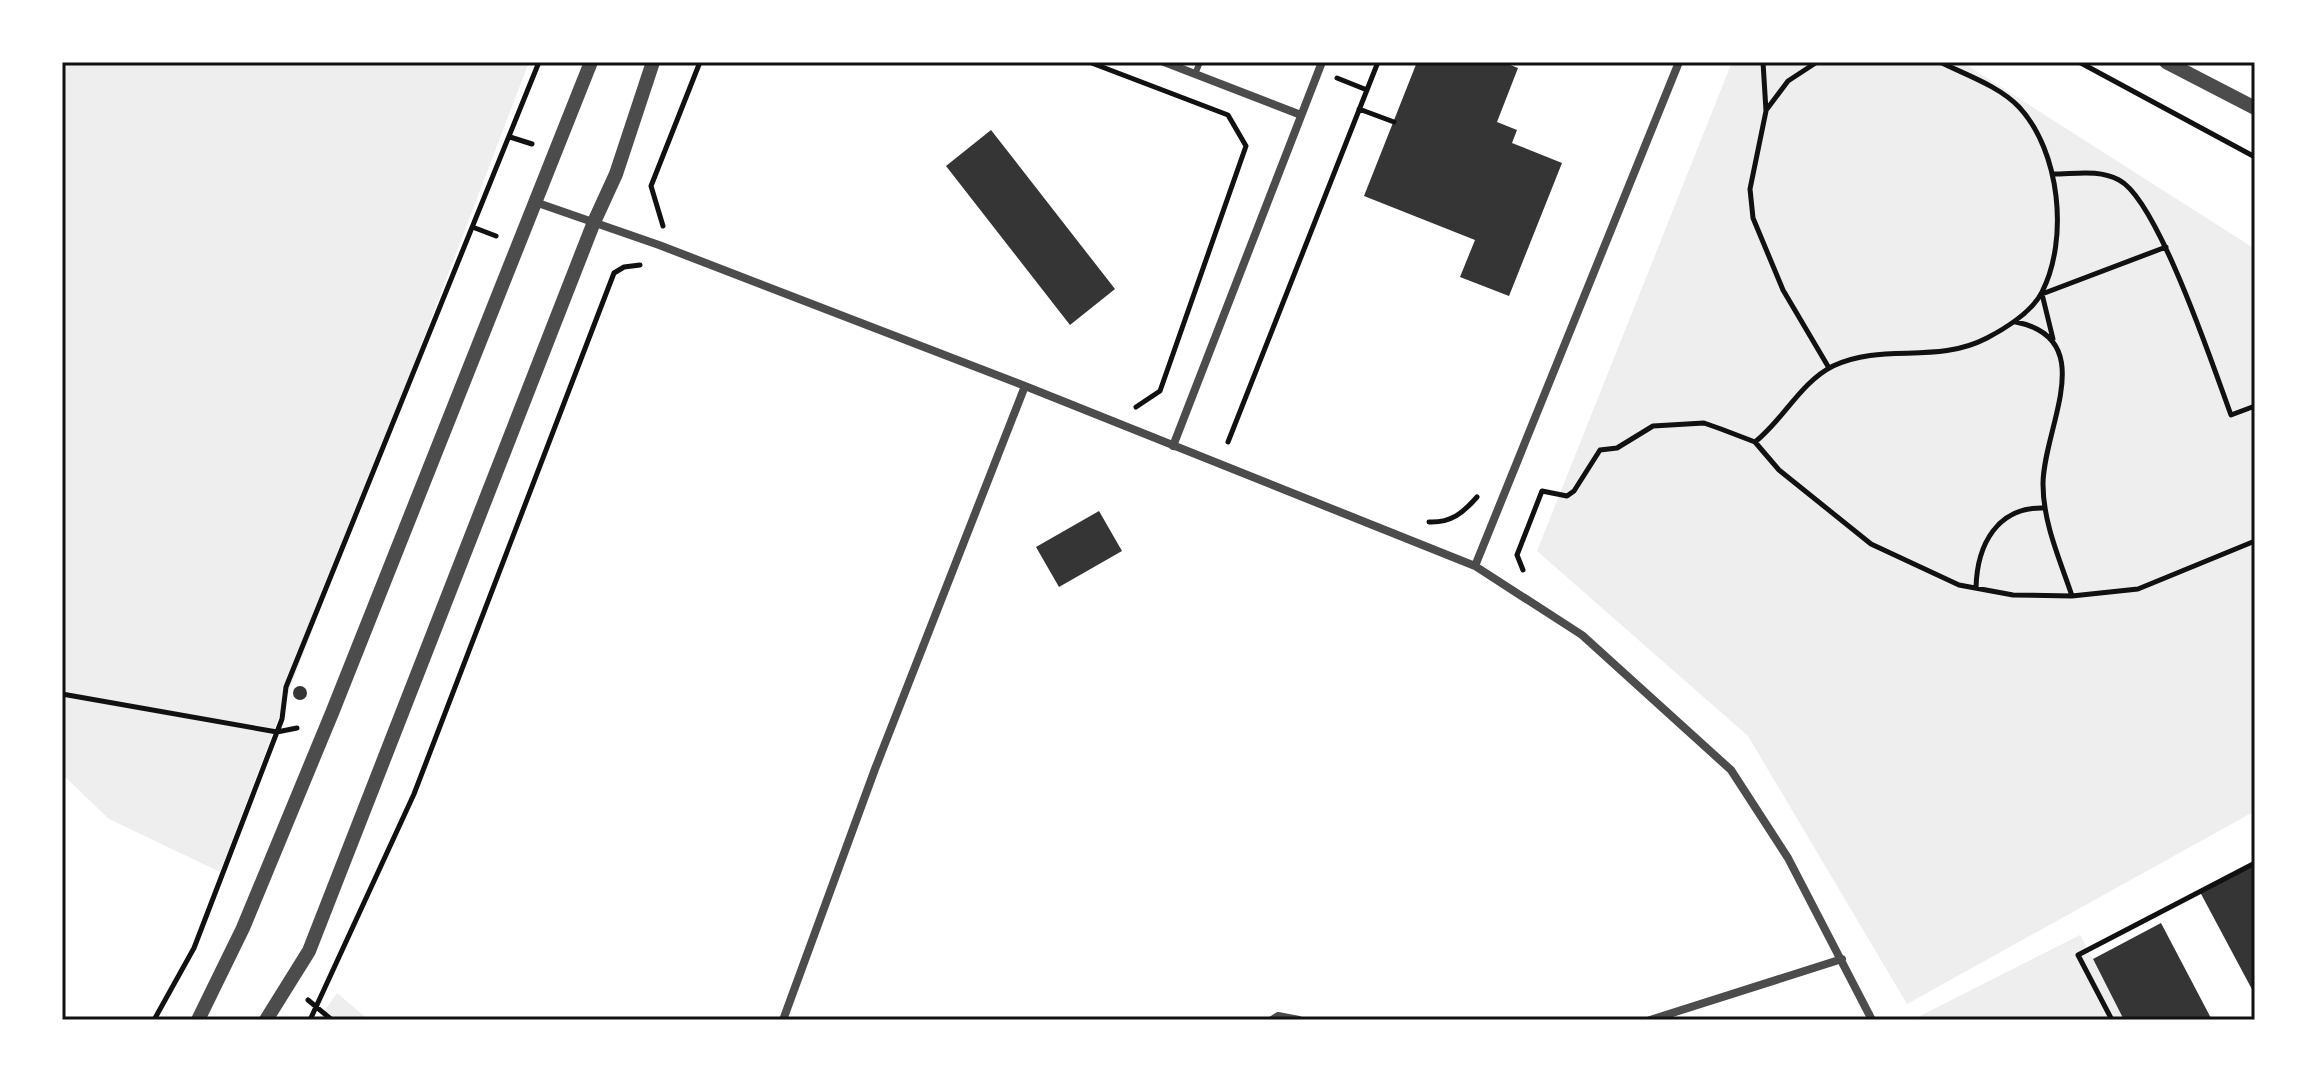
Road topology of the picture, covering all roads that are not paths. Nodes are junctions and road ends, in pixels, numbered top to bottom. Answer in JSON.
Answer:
{"nodes":[{"id":1,"x":591,"y":62,"type":"edge"},
{"id":2,"x":653,"y":62,"type":"edge"},
{"id":3,"x":1164,"y":62,"type":"edge"},
{"id":4,"x":1200,"y":62,"type":"edge"},
{"id":5,"x":1322,"y":62,"type":"edge"},
{"id":6,"x":1679,"y":62,"type":"edge"},
{"id":7,"x":2166,"y":62,"type":"edge"},
{"id":8,"x":1195,"y":74,"type":"junction"},
{"id":9,"x":2255,"y":108,"type":"edge"},
{"id":10,"x":1301,"y":115,"type":"junction"},
{"id":11,"x":535,"y":202,"type":"junction"},
{"id":12,"x":594,"y":222,"type":"junction"},
{"id":13,"x":1025,"y":386,"type":"junction"},
{"id":14,"x":1173,"y":446,"type":"junction"},
{"id":15,"x":1475,"y":566,"type":"junction"},
{"id":16,"x":1842,"y":959,"type":"junction"},
{"id":17,"x":198,"y":1020,"type":"edge"},
{"id":18,"x":266,"y":1020,"type":"edge"},
{"id":19,"x":783,"y":1020,"type":"edge"},
{"id":20,"x":1272,"y":1020,"type":"edge"},
{"id":21,"x":1299,"y":1020,"type":"edge"},
{"id":22,"x":1650,"y":1020,"type":"edge"},
{"id":23,"x":1872,"y":1020,"type":"edge"}],
"edges":[{"from":1,"to":11,"type":"street"},
{"from":2,"to":12,"type":"street"},
{"from":3,"to":8,"type":"street"},
{"from":4,"to":8,"type":"lane"},
{"from":5,"to":10,"type":"street"},
{"from":6,"to":15,"type":"street"},
{"from":7,"to":9,"type":"street"},
{"from":8,"to":10,"type":"street"},
{"from":10,"to":14,"type":"street"},
{"from":11,"to":12,"type":"street"},
{"from":11,"to":17,"type":"street"},
{"from":12,"to":13,"type":"street"},
{"from":12,"to":18,"type":"street"},
{"from":13,"to":14,"type":"street"},
{"from":13,"to":19,"type":"street"},
{"from":14,"to":15,"type":"street"},
{"from":15,"to":16,"type":"street"},
{"from":16,"to":22,"type":"street"},
{"from":16,"to":23,"type":"street"},
{"from":20,"to":21,"type":"street"}]}
